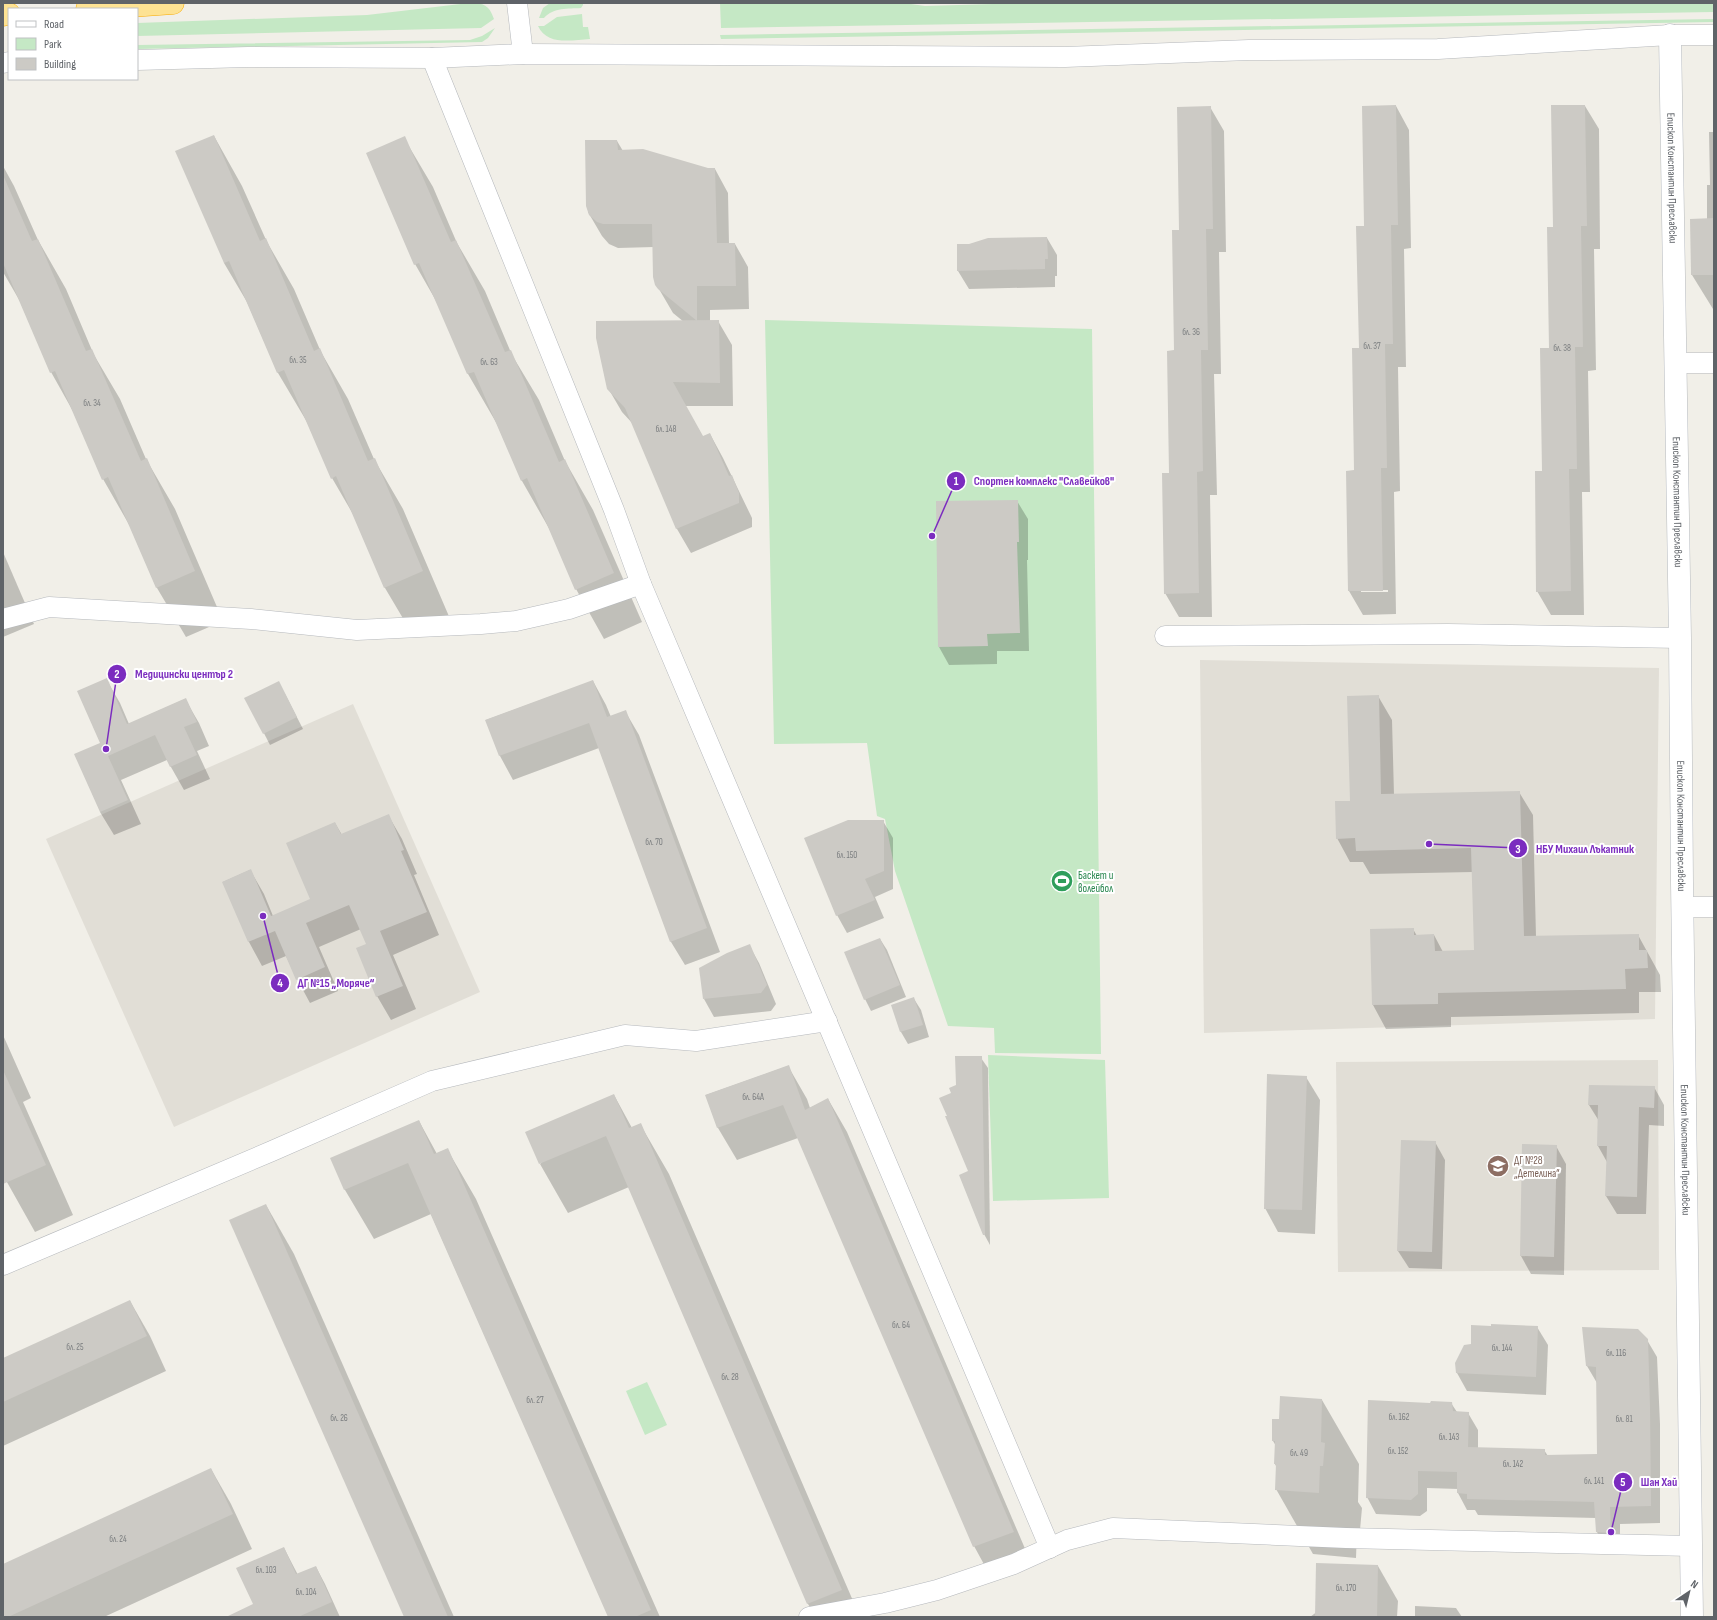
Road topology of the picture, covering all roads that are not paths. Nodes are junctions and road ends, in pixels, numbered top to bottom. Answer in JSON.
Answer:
{"nodes":[{"id":1,"x":174,"y":3,"type":"edge"},
{"id":2,"x":517,"y":3,"type":"edge"},
{"id":3,"x":101,"y":8,"type":"edge"},
{"id":4,"x":1670,"y":35,"type":"junction"},
{"id":5,"x":1714,"y":35,"type":"edge"},
{"id":6,"x":523,"y":54,"type":"junction"},
{"id":7,"x":432,"y":58,"type":"junction"},
{"id":8,"x":138,"y":60,"type":"edge"},
{"id":9,"x":1714,"y":362,"type":"edge"},
{"id":10,"x":1675,"y":363,"type":"junction"},
{"id":11,"x":641,"y":584,"type":"junction"},
{"id":12,"x":3,"y":619,"type":"edge"},
{"id":13,"x":1165,"y":636,"type":"dead end"},
{"id":14,"x":1680,"y":638,"type":"junction"},
{"id":15,"x":1682,"y":907,"type":"junction"},
{"id":16,"x":1714,"y":907,"type":"edge"},
{"id":17,"x":827,"y":1021,"type":"junction"},
{"id":18,"x":3,"y":1265,"type":"edge"},
{"id":19,"x":1691,"y":1546,"type":"junction"},
{"id":20,"x":1050,"y":1548,"type":"junction"},
{"id":21,"x":809,"y":1617,"type":"edge"},
{"id":22,"x":1692,"y":1617,"type":"edge"}],
"edges":[{"from":1,"to":3,"type":"highway"},
{"from":2,"to":6,"type":"street"},
{"from":4,"to":5,"type":"street"},
{"from":4,"to":6,"type":"street"},
{"from":4,"to":10,"type":"street","name":"Епископ Константин Преславски"},
{"from":6,"to":7,"type":"street"},
{"from":7,"to":8,"type":"street"},
{"from":7,"to":11,"type":"street"},
{"from":9,"to":10,"type":"street"},
{"from":10,"to":14,"type":"street","name":"Епископ Константин Преславски"},
{"from":11,"to":12,"type":"street"},
{"from":11,"to":17,"type":"street"},
{"from":13,"to":14,"type":"street"},
{"from":14,"to":15,"type":"street","name":"Епископ Константин Преславски"},
{"from":15,"to":16,"type":"street"},
{"from":15,"to":19,"type":"street","name":"Епископ Константин Преславски"},
{"from":17,"to":18,"type":"street"},
{"from":17,"to":20,"type":"street"},
{"from":19,"to":20,"type":"street"},
{"from":19,"to":22,"type":"street","name":"Епископ Константин Преславски"},
{"from":20,"to":21,"type":"street"}]}
